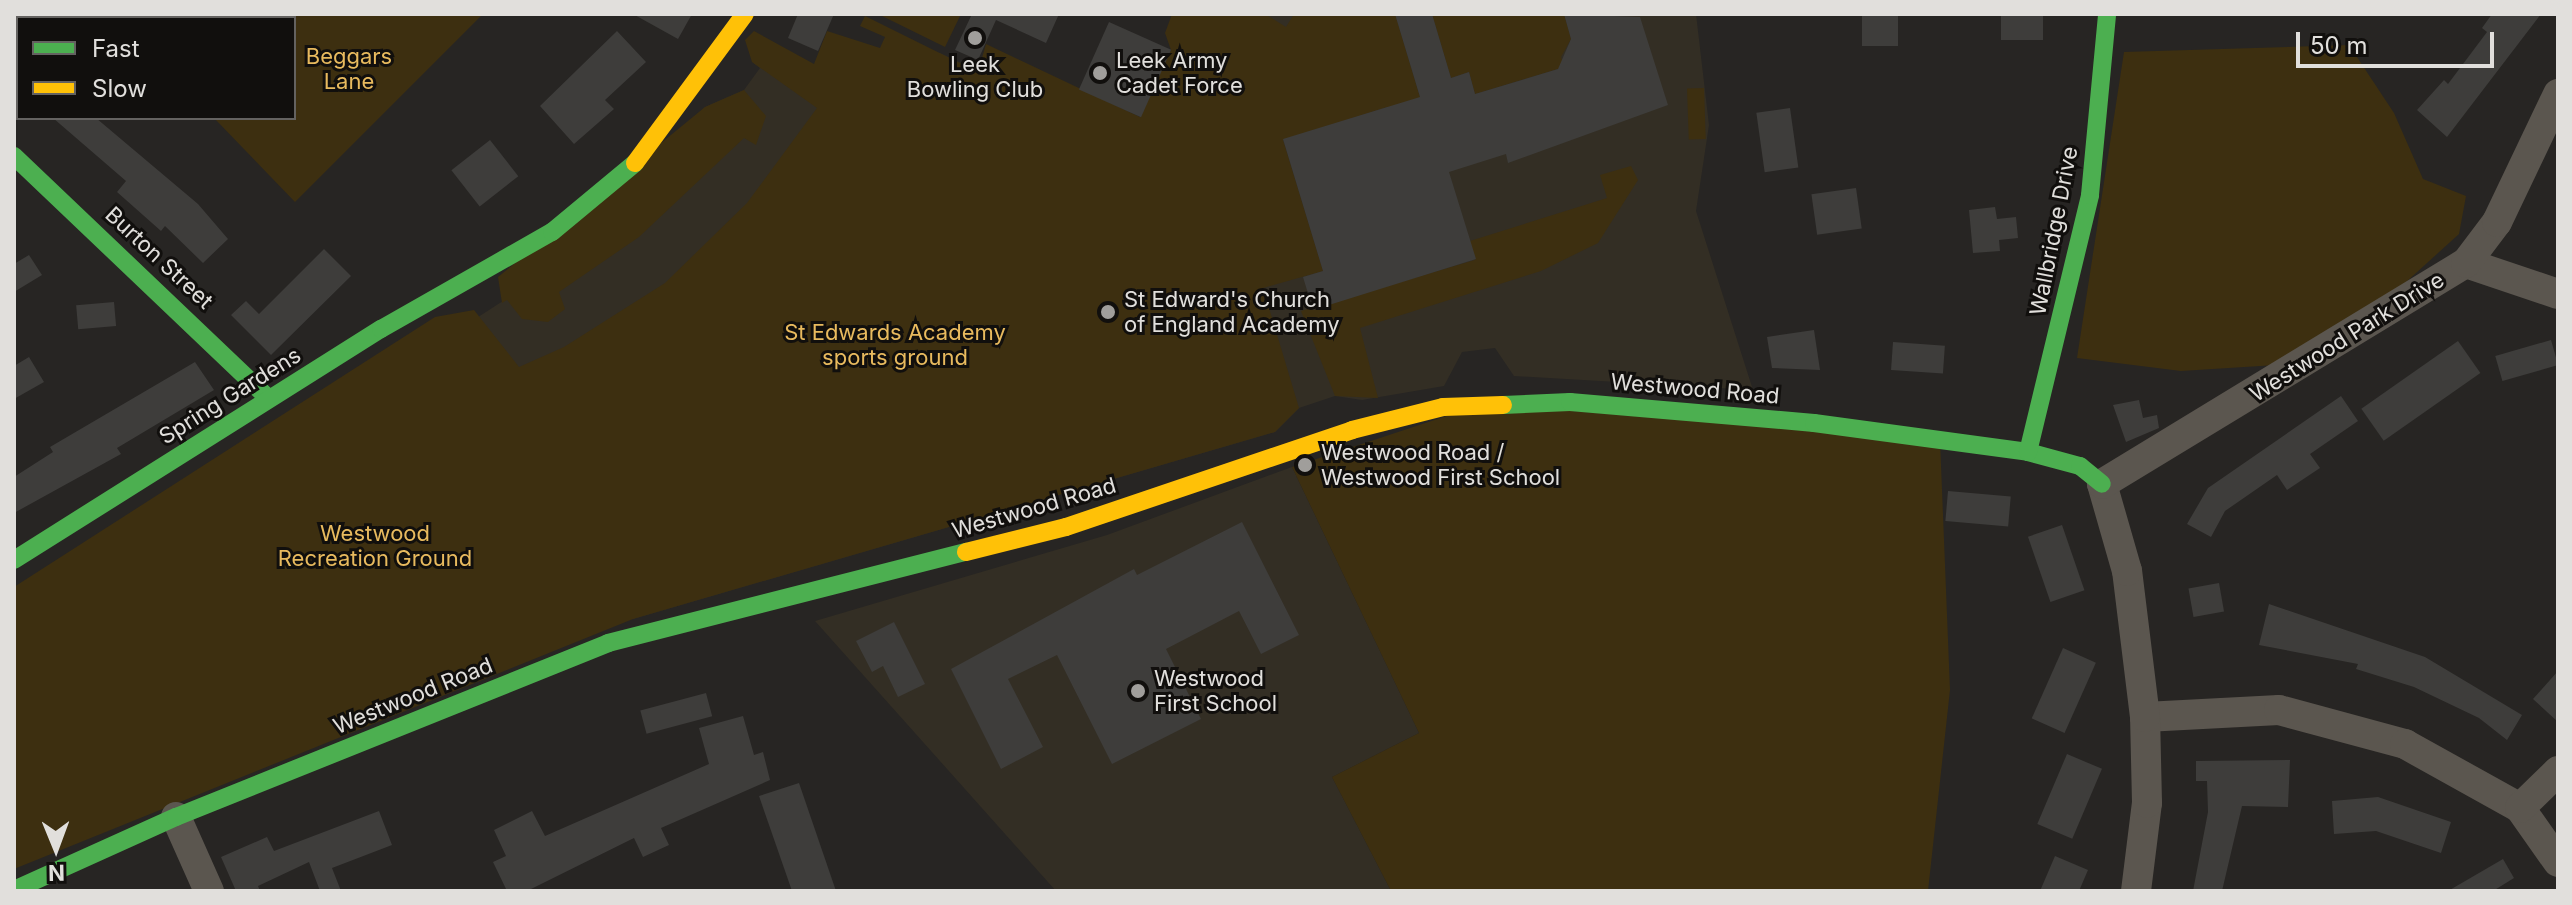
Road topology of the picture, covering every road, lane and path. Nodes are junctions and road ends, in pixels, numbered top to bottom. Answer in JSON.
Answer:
{"nodes":[{"id":1,"x":745,"y":14,"type":"edge"},
{"id":2,"x":2107,"y":14,"type":"edge"},
{"id":3,"x":2558,"y":94,"type":"edge"},
{"id":4,"x":14,"y":156,"type":"edge"},
{"id":5,"x":2466,"y":263,"type":"junction"},
{"id":6,"x":2558,"y":294,"type":"edge"},
{"id":7,"x":269,"y":399,"type":"junction"},
{"id":8,"x":2028,"y":452,"type":"junction"},
{"id":9,"x":2102,"y":484,"type":"junction"},
{"id":10,"x":14,"y":560,"type":"edge"},
{"id":11,"x":2145,"y":717,"type":"junction"},
{"id":12,"x":2558,"y":771,"type":"edge"},
{"id":13,"x":2520,"y":808,"type":"junction"},
{"id":14,"x":176,"y":817,"type":"junction"},
{"id":15,"x":2558,"y":862,"type":"edge"},
{"id":16,"x":14,"y":890,"type":"edge"},
{"id":17,"x":209,"y":891,"type":"edge"},
{"id":18,"x":2136,"y":891,"type":"edge"}],
"edges":[{"from":1,"to":7,"type":"street","name":"Spring Gardens"},
{"from":2,"to":8,"type":"street","name":"Wallbridge Drive"},
{"from":3,"to":5,"type":"street","name":"Westwood Park Drive"},
{"from":4,"to":7,"type":"street","name":"Burton Street"},
{"from":5,"to":6,"type":"street"},
{"from":5,"to":9,"type":"street","name":"Westwood Park Drive"},
{"from":7,"to":10,"type":"street","name":"Spring Gardens"},
{"from":8,"to":9,"type":"street","name":"Westwood Road"},
{"from":8,"to":14,"type":"street","name":"Westwood Road"},
{"from":9,"to":11,"type":"street"},
{"from":11,"to":13,"type":"street"},
{"from":11,"to":18,"type":"street"},
{"from":12,"to":13,"type":"street"},
{"from":13,"to":15,"type":"street"},
{"from":14,"to":16,"type":"street","name":"Westwood Road"},
{"from":14,"to":17,"type":"street"}]}
